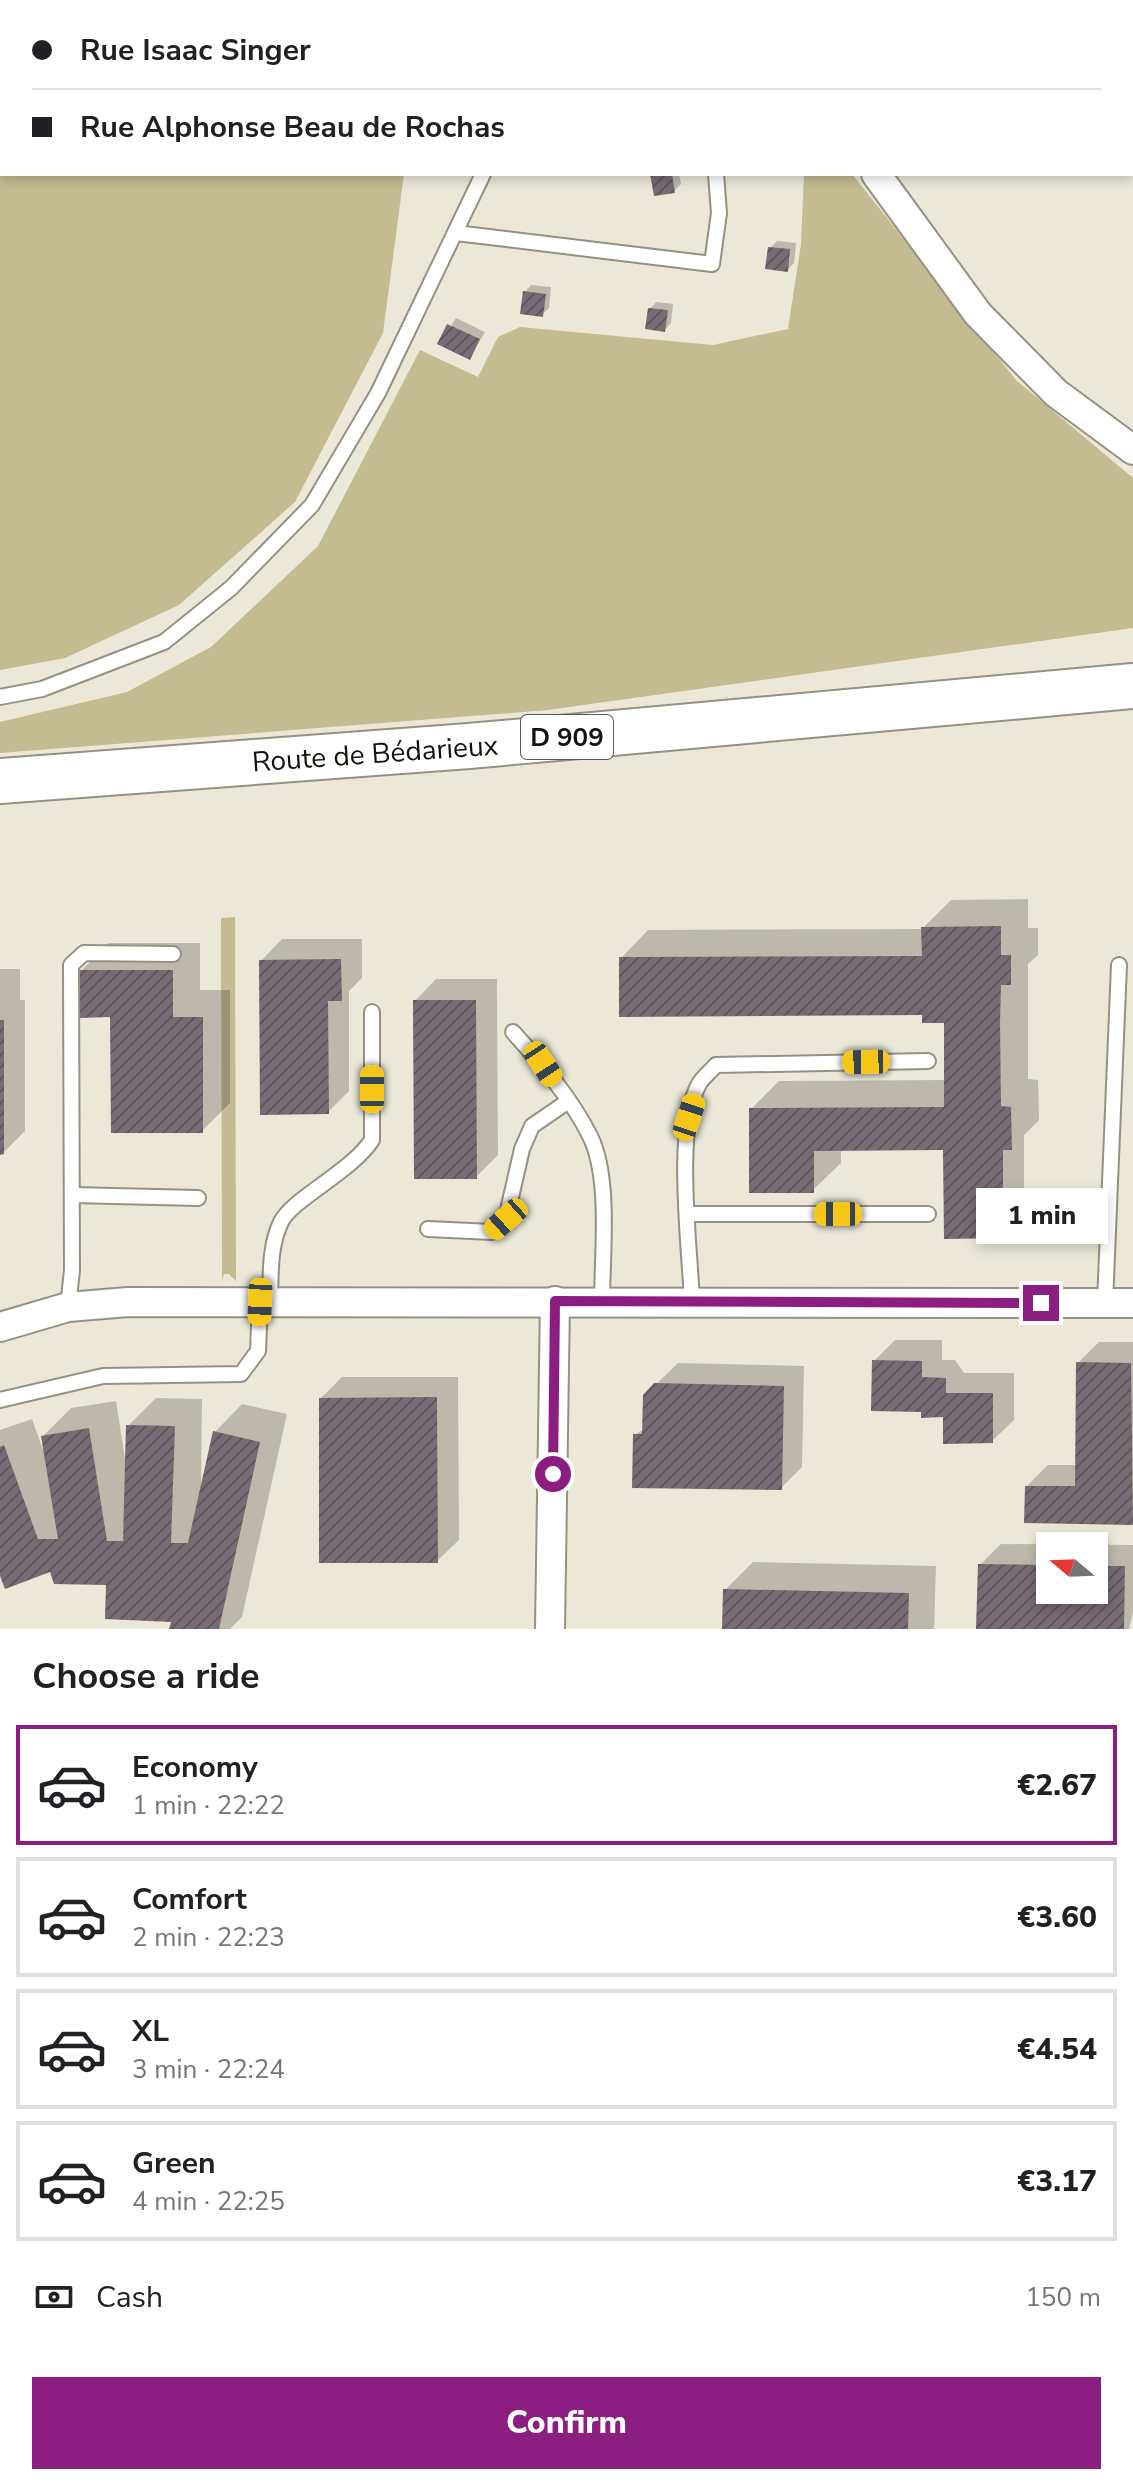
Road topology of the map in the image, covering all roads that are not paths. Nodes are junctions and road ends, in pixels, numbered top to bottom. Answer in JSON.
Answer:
{"nodes":[{"id":1,"x":482,"y":176,"type":"edge"},
{"id":2,"x":716,"y":176,"type":"edge"},
{"id":3,"x":877,"y":176,"type":"edge"},
{"id":4,"x":456,"y":233,"type":"junction"},
{"id":5,"x":1133,"y":450,"type":"edge"},
{"id":6,"x":1133,"y":686,"type":"edge"},
{"id":7,"x":0,"y":697,"type":"edge"},
{"id":8,"x":0,"y":781,"type":"edge"},
{"id":9,"x":173,"y":954,"type":"dead end"},
{"id":10,"x":1119,"y":965,"type":"dead end"},
{"id":11,"x":372,"y":1012,"type":"dead end"},
{"id":12,"x":513,"y":1032,"type":"dead end"},
{"id":13,"x":928,"y":1061,"type":"dead end"},
{"id":14,"x":567,"y":1102,"type":"junction"},
{"id":15,"x":72,"y":1195,"type":"junction"},
{"id":16,"x":198,"y":1198,"type":"dead end"},
{"id":17,"x":688,"y":1214,"type":"junction"},
{"id":18,"x":928,"y":1214,"type":"dead end"},
{"id":19,"x":428,"y":1229,"type":"dead end"},
{"id":20,"x":555,"y":1301,"type":"junction"},
{"id":21,"x":265,"y":1302,"type":"junction"},
{"id":22,"x":602,"y":1302,"type":"junction"},
{"id":23,"x":692,"y":1302,"type":"junction"},
{"id":24,"x":1119,"y":1303,"type":"edge"},
{"id":25,"x":68,"y":1307,"type":"junction"},
{"id":26,"x":0,"y":1327,"type":"edge"},
{"id":27,"x":0,"y":1400,"type":"edge"},
{"id":28,"x":550,"y":1629,"type":"edge"}],
"edges":[{"from":1,"to":4,"type":"lane"},
{"from":2,"to":4,"type":"lane"},
{"from":3,"to":5,"type":"street"},
{"from":4,"to":7,"type":"lane"},
{"from":6,"to":8,"type":"main road","name":"Route de Bédarieux","number":"D 909"},
{"from":9,"to":15,"type":"lane"},
{"from":10,"to":24,"type":"lane"},
{"from":11,"to":21,"type":"lane"},
{"from":12,"to":14,"type":"lane"},
{"from":13,"to":17,"type":"lane"},
{"from":14,"to":19,"type":"lane"},
{"from":14,"to":22,"type":"lane"},
{"from":15,"to":16,"type":"lane"},
{"from":15,"to":25,"type":"lane"},
{"from":17,"to":18,"type":"lane"},
{"from":17,"to":23,"type":"lane"},
{"from":20,"to":21,"type":"street"},
{"from":20,"to":22,"type":"street"},
{"from":20,"to":28,"type":"street"},
{"from":21,"to":25,"type":"street"},
{"from":21,"to":27,"type":"lane"},
{"from":22,"to":23,"type":"street"},
{"from":23,"to":24,"type":"street"},
{"from":25,"to":26,"type":"street"}]}
